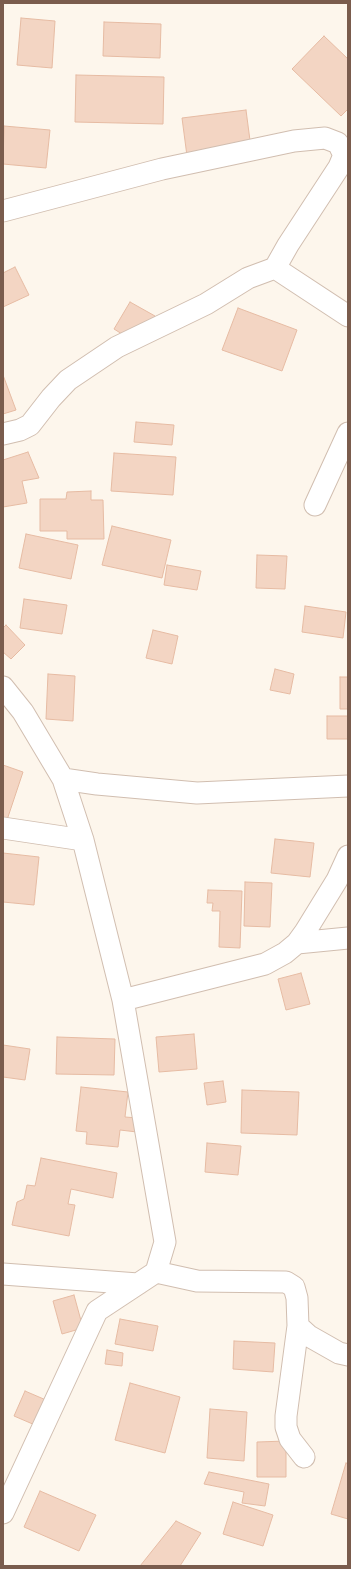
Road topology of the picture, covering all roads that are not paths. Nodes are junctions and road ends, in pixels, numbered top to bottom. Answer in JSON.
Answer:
{"nodes":[{"id":1,"x":3,"y":211,"type":"edge"},
{"id":2,"x":275,"y":268,"type":"junction"},
{"id":3,"x":348,"y":316,"type":"edge"},
{"id":4,"x":348,"y":433,"type":"edge"},
{"id":5,"x":3,"y":434,"type":"edge"},
{"id":6,"x":315,"y":505,"type":"dead end"},
{"id":7,"x":3,"y":687,"type":"edge"},
{"id":8,"x":63,"y":779,"type":"junction"},
{"id":9,"x":348,"y":786,"type":"edge"},
{"id":10,"x":3,"y":828,"type":"edge"},
{"id":11,"x":83,"y":840,"type":"junction"},
{"id":12,"x":348,"y":856,"type":"edge"},
{"id":13,"x":348,"y":938,"type":"edge"},
{"id":14,"x":297,"y":943,"type":"junction"},
{"id":15,"x":123,"y":1000,"type":"junction"},
{"id":16,"x":156,"y":1272,"type":"junction"},
{"id":17,"x":3,"y":1274,"type":"edge"},
{"id":18,"x":138,"y":1284,"type":"junction"},
{"id":19,"x":298,"y":1326,"type":"junction"},
{"id":20,"x":348,"y":1355,"type":"edge"},
{"id":21,"x":304,"y":1457,"type":"dead end"},
{"id":22,"x":3,"y":1513,"type":"edge"}],
"edges":[{"from":1,"to":2,"type":"street"},
{"from":2,"to":3,"type":"street"},
{"from":2,"to":5,"type":"street"},
{"from":4,"to":6,"type":"street"},
{"from":7,"to":8,"type":"street"},
{"from":8,"to":9,"type":"street"},
{"from":8,"to":11,"type":"street"},
{"from":10,"to":11,"type":"street"},
{"from":11,"to":15,"type":"street"},
{"from":12,"to":14,"type":"street"},
{"from":13,"to":14,"type":"street"},
{"from":14,"to":15,"type":"street"},
{"from":15,"to":16,"type":"street"},
{"from":16,"to":18,"type":"street"},
{"from":16,"to":19,"type":"street"},
{"from":17,"to":18,"type":"street"},
{"from":18,"to":22,"type":"street"},
{"from":19,"to":20,"type":"street"},
{"from":19,"to":21,"type":"street"}]}
